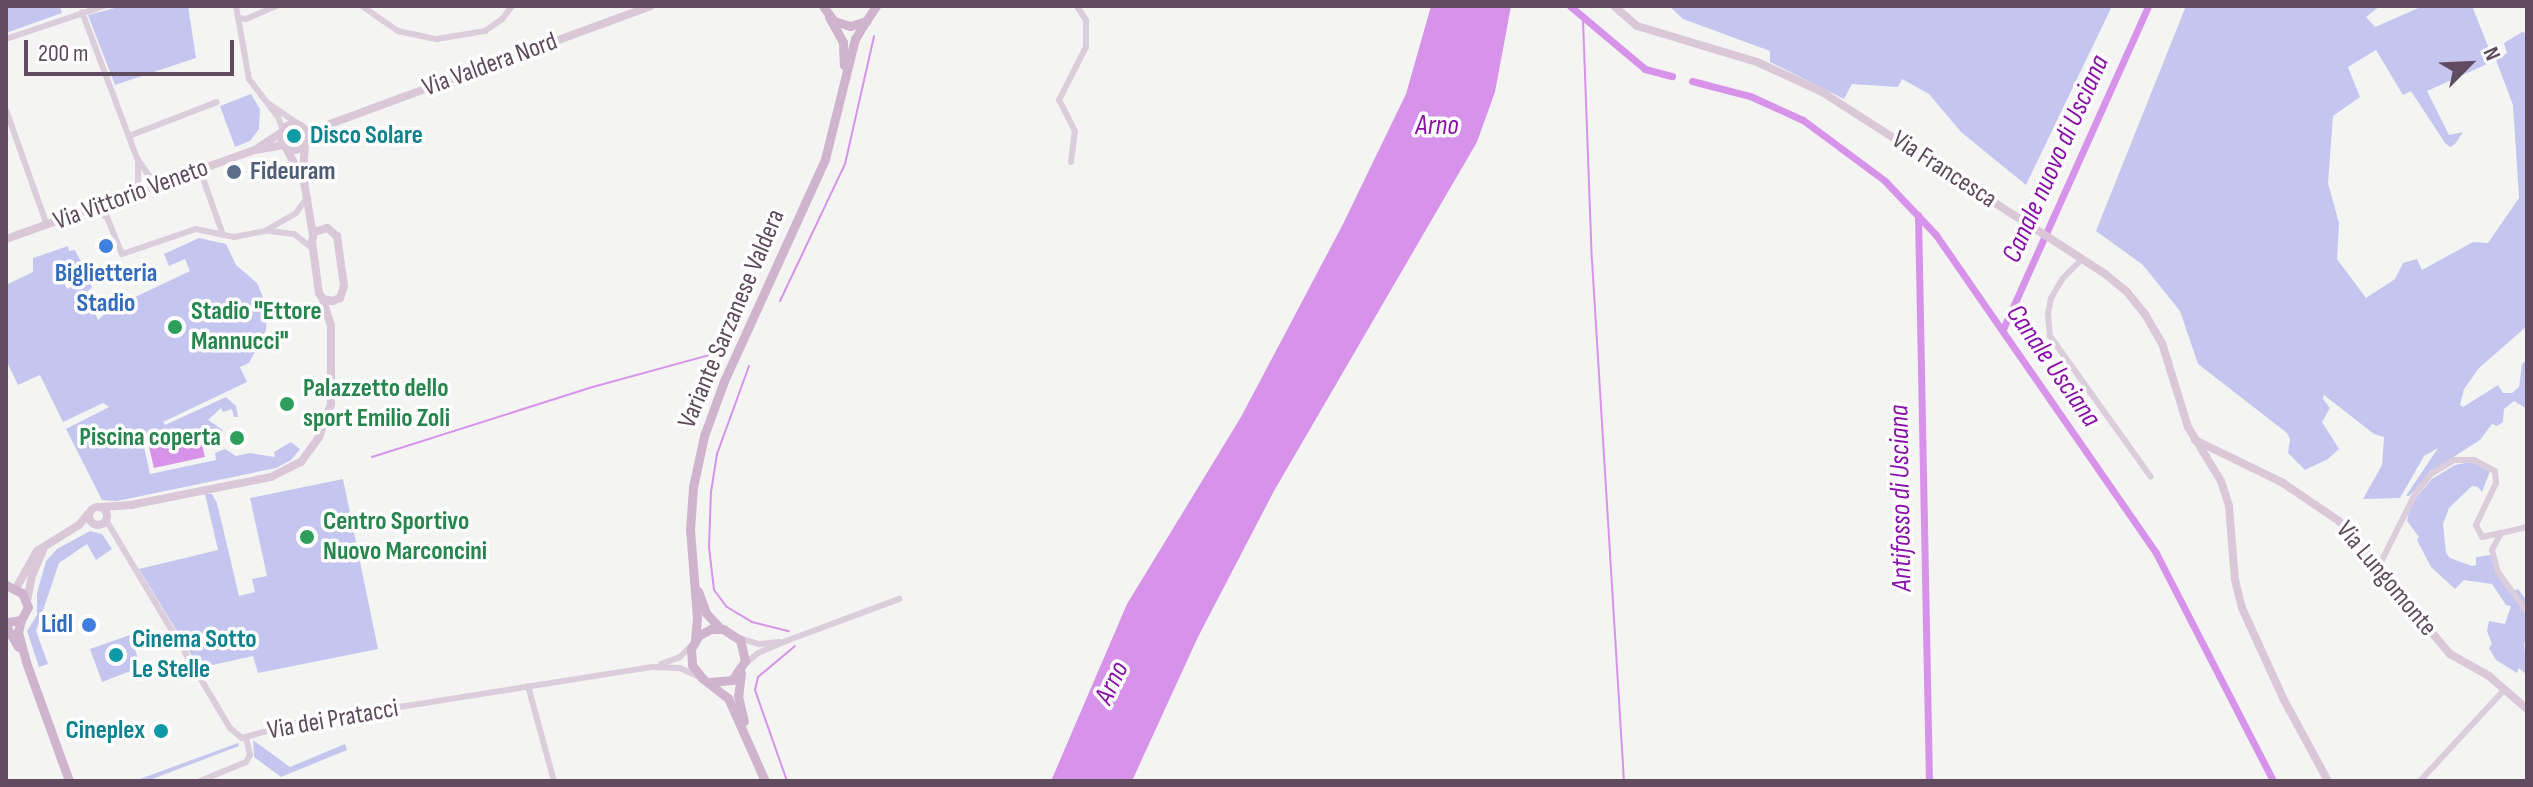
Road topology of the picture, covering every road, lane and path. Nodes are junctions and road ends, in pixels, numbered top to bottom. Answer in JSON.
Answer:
{"nodes":[{"id":1,"x":104,"y":6,"type":"edge"},
{"id":2,"x":244,"y":6,"type":"edge"},
{"id":3,"x":276,"y":6,"type":"edge"},
{"id":4,"x":512,"y":6,"type":"edge"},
{"id":5,"x":651,"y":6,"type":"edge"},
{"id":6,"x":823,"y":6,"type":"edge"},
{"id":7,"x":1077,"y":6,"type":"edge"},
{"id":8,"x":1614,"y":6,"type":"edge"},
{"id":9,"x":364,"y":7,"type":"edge"},
{"id":10,"x":877,"y":8,"type":"edge"},
{"id":11,"x":82,"y":12,"type":"junction"},
{"id":12,"x":237,"y":13,"type":"edge"},
{"id":13,"x":254,"y":17,"type":"junction"},
{"id":14,"x":829,"y":17,"type":"junction"},
{"id":15,"x":866,"y":21,"type":"junction"},
{"id":16,"x":241,"y":37,"type":"junction"},
{"id":17,"x":6,"y":39,"type":"edge"},
{"id":18,"x":843,"y":85,"type":"junction"},
{"id":19,"x":217,"y":102,"type":"dead end"},
{"id":20,"x":265,"y":102,"type":"junction"},
{"id":21,"x":6,"y":110,"type":"edge"},
{"id":22,"x":330,"y":124,"type":"junction"},
{"id":23,"x":301,"y":125,"type":"junction"},
{"id":24,"x":282,"y":131,"type":"junction"},
{"id":25,"x":129,"y":136,"type":"junction"},
{"id":26,"x":306,"y":142,"type":"junction"},
{"id":27,"x":284,"y":146,"type":"junction"},
{"id":28,"x":255,"y":150,"type":"junction"},
{"id":29,"x":137,"y":158,"type":"junction"},
{"id":30,"x":1071,"y":162,"type":"dead end"},
{"id":31,"x":200,"y":170,"type":"junction"},
{"id":32,"x":166,"y":182,"type":"junction"},
{"id":33,"x":304,"y":184,"type":"junction"},
{"id":34,"x":138,"y":192,"type":"junction"},
{"id":35,"x":307,"y":198,"type":"junction"},
{"id":36,"x":90,"y":209,"type":"junction"},
{"id":37,"x":47,"y":225,"type":"junction"},
{"id":38,"x":330,"y":228,"type":"junction"},
{"id":39,"x":265,"y":231,"type":"junction"},
{"id":40,"x":223,"y":235,"type":"junction"},
{"id":41,"x":313,"y":235,"type":"junction"},
{"id":42,"x":6,"y":239,"type":"edge"},
{"id":43,"x":313,"y":248,"type":"junction"},
{"id":44,"x":2078,"y":256,"type":"junction"},
{"id":45,"x":340,"y":298,"type":"junction"},
{"id":46,"x":323,"y":299,"type":"junction"},
{"id":47,"x":331,"y":326,"type":"junction"},
{"id":48,"x":2194,"y":439,"type":"junction"},
{"id":49,"x":2151,"y":477,"type":"dead end"},
{"id":50,"x":131,"y":505,"type":"junction"},
{"id":51,"x":101,"y":507,"type":"junction"},
{"id":52,"x":88,"y":514,"type":"junction"},
{"id":53,"x":102,"y":522,"type":"junction"},
{"id":54,"x":2527,"y":527,"type":"edge"},
{"id":55,"x":73,"y":529,"type":"junction"},
{"id":56,"x":2501,"y":533,"type":"junction"},
{"id":57,"x":45,"y":546,"type":"junction"},
{"id":58,"x":2378,"y":568,"type":"junction"},
{"id":59,"x":694,"y":576,"type":"junction"},
{"id":60,"x":10,"y":589,"type":"edge"},
{"id":61,"x":899,"y":599,"type":"dead end"},
{"id":62,"x":27,"y":601,"type":"junction"},
{"id":63,"x":2527,"y":612,"type":"edge"},
{"id":64,"x":21,"y":620,"type":"junction"},
{"id":65,"x":6,"y":624,"type":"edge"},
{"id":66,"x":720,"y":628,"type":"junction"},
{"id":67,"x":738,"y":637,"type":"junction"},
{"id":68,"x":786,"y":641,"type":"junction"},
{"id":69,"x":694,"y":642,"type":"junction"},
{"id":70,"x":26,"y":662,"type":"junction"},
{"id":71,"x":653,"y":667,"type":"junction"},
{"id":72,"x":743,"y":668,"type":"junction"},
{"id":73,"x":706,"y":680,"type":"junction"},
{"id":74,"x":528,"y":686,"type":"junction"},
{"id":75,"x":2505,"y":689,"type":"junction"},
{"id":76,"x":2527,"y":709,"type":"edge"},
{"id":77,"x":246,"y":738,"type":"junction"},
{"id":78,"x":751,"y":747,"type":"junction"},
{"id":79,"x":69,"y":781,"type":"edge"},
{"id":80,"x":200,"y":781,"type":"edge"},
{"id":81,"x":554,"y":781,"type":"edge"},
{"id":82,"x":765,"y":781,"type":"edge"},
{"id":83,"x":2328,"y":781,"type":"edge"},
{"id":84,"x":2420,"y":781,"type":"edge"}],
"edges":[{"from":1,"to":11,"type":"street"},
{"from":2,"to":12,"type":"street"},
{"from":3,"to":13,"type":"street"},
{"from":4,"to":9,"type":"street"},
{"from":5,"to":22,"type":"main road","name":"Via Valdera Nord"},
{"from":6,"to":14,"type":"main road","name":"Variante Sarzanese Valdera"},
{"from":7,"to":30,"type":"street"},
{"from":8,"to":44,"type":"main road","name":"Via Francesca"},
{"from":10,"to":15,"type":"main road","name":"Variante Sarzanese Valdera"},
{"from":11,"to":17,"type":"street"},
{"from":11,"to":25,"type":"street"},
{"from":12,"to":13,"type":"street"},
{"from":12,"to":16,"type":"street"},
{"from":13,"to":16,"type":"street"},
{"from":14,"to":15,"type":"main road"},
{"from":14,"to":18,"type":"main road","name":"Variante Sarzanese Valdera"},
{"from":15,"to":18,"type":"main road","name":"Variante Sarzanese Valdera"},
{"from":16,"to":20,"type":"street"},
{"from":18,"to":59,"type":"main road","name":"Variante Sarzanese Valdera"},
{"from":19,"to":25,"type":"street"},
{"from":20,"to":23,"type":"street"},
{"from":20,"to":24,"type":"street"},
{"from":21,"to":37,"type":"street"},
{"from":22,"to":23,"type":"main road","name":"Via Valdera Nord"},
{"from":22,"to":26,"type":"main road","name":"Via Valdera Nord"},
{"from":23,"to":24,"type":"main road","name":"Via Valdera Nord"},
{"from":23,"to":26,"type":"main road"},
{"from":24,"to":27,"type":"main road"},
{"from":24,"to":28,"type":"main road","name":"Via Vittorio Veneto"},
{"from":25,"to":29,"type":"street"},
{"from":26,"to":27,"type":"main road"},
{"from":26,"to":33,"type":"main road"},
{"from":27,"to":28,"type":"main road","name":"Via Vittorio Veneto"},
{"from":27,"to":33,"type":"main road"},
{"from":28,"to":31,"type":"main road","name":"Via Vittorio Veneto"},
{"from":29,"to":32,"type":"street"},
{"from":29,"to":34,"type":"street"},
{"from":31,"to":32,"type":"main road","name":"Via Vittorio Veneto"},
{"from":31,"to":40,"type":"street"},
{"from":32,"to":34,"type":"main road","name":"Via Vittorio Veneto"},
{"from":33,"to":35,"type":"main road"},
{"from":34,"to":36,"type":"main road","name":"Via Vittorio Veneto"},
{"from":35,"to":38,"type":"main road"},
{"from":35,"to":39,"type":"street"},
{"from":35,"to":41,"type":"main road"},
{"from":36,"to":37,"type":"main road","name":"Via Vittorio Veneto"},
{"from":36,"to":40,"type":"street"},
{"from":37,"to":42,"type":"main road","name":"Via Vittorio Veneto"},
{"from":38,"to":41,"type":"main road"},
{"from":38,"to":45,"type":"main road"},
{"from":39,"to":40,"type":"street"},
{"from":39,"to":43,"type":"street"},
{"from":41,"to":43,"type":"main road"},
{"from":43,"to":46,"type":"main road"},
{"from":44,"to":48,"type":"main road","name":"Via Francesca"},
{"from":44,"to":49,"type":"street"},
{"from":45,"to":46,"type":"main road"},
{"from":45,"to":47,"type":"main road"},
{"from":46,"to":47,"type":"main road"},
{"from":47,"to":50,"type":"main road"},
{"from":48,"to":58,"type":"main road","name":"Via Lungomonte"},
{"from":48,"to":83,"type":"main road","name":"Via Francesca"},
{"from":50,"to":51,"type":"main road"},
{"from":50,"to":53,"type":"main road"},
{"from":51,"to":52,"type":"main road"},
{"from":51,"to":53,"type":"main road"},
{"from":52,"to":53,"type":"main road"},
{"from":52,"to":55,"type":"main road"},
{"from":53,"to":55,"type":"main road"},
{"from":53,"to":77,"type":"street","name":"Via dei Pratacci"},
{"from":54,"to":56,"type":"street"},
{"from":55,"to":57,"type":"main road"},
{"from":56,"to":58,"type":"street"},
{"from":56,"to":63,"type":"street"},
{"from":57,"to":60,"type":"main road"},
{"from":57,"to":62,"type":"main road"},
{"from":58,"to":75,"type":"main road","name":"Via Lungomonte"},
{"from":59,"to":66,"type":"main road","name":"Variante Sarzanese Valdera"},
{"from":59,"to":69,"type":"main road","name":"Variante Sarzanese Valdera"},
{"from":60,"to":62,"type":"main road"},
{"from":61,"to":68,"type":"street"},
{"from":62,"to":64,"type":"main road"},
{"from":64,"to":65,"type":"main road"},
{"from":64,"to":70,"type":"main road"},
{"from":65,"to":70,"type":"main road"},
{"from":66,"to":67,"type":"main road"},
{"from":66,"to":69,"type":"main road"},
{"from":67,"to":68,"type":"street"},
{"from":67,"to":72,"type":"main road"},
{"from":68,"to":72,"type":"street"},
{"from":69,"to":71,"type":"street","name":"Via dei Pratacci"},
{"from":69,"to":73,"type":"main road"},
{"from":70,"to":79,"type":"main road"},
{"from":71,"to":73,"type":"street","name":"Via dei Pratacci"},
{"from":71,"to":74,"type":"street","name":"Via dei Pratacci"},
{"from":72,"to":73,"type":"main road"},
{"from":72,"to":78,"type":"main road"},
{"from":73,"to":78,"type":"main road"},
{"from":74,"to":77,"type":"street","name":"Via dei Pratacci"},
{"from":74,"to":81,"type":"street"},
{"from":75,"to":76,"type":"main road","name":"Via Lungomonte"},
{"from":75,"to":84,"type":"street"},
{"from":77,"to":80,"type":"street"},
{"from":78,"to":82,"type":"main road"}]}
